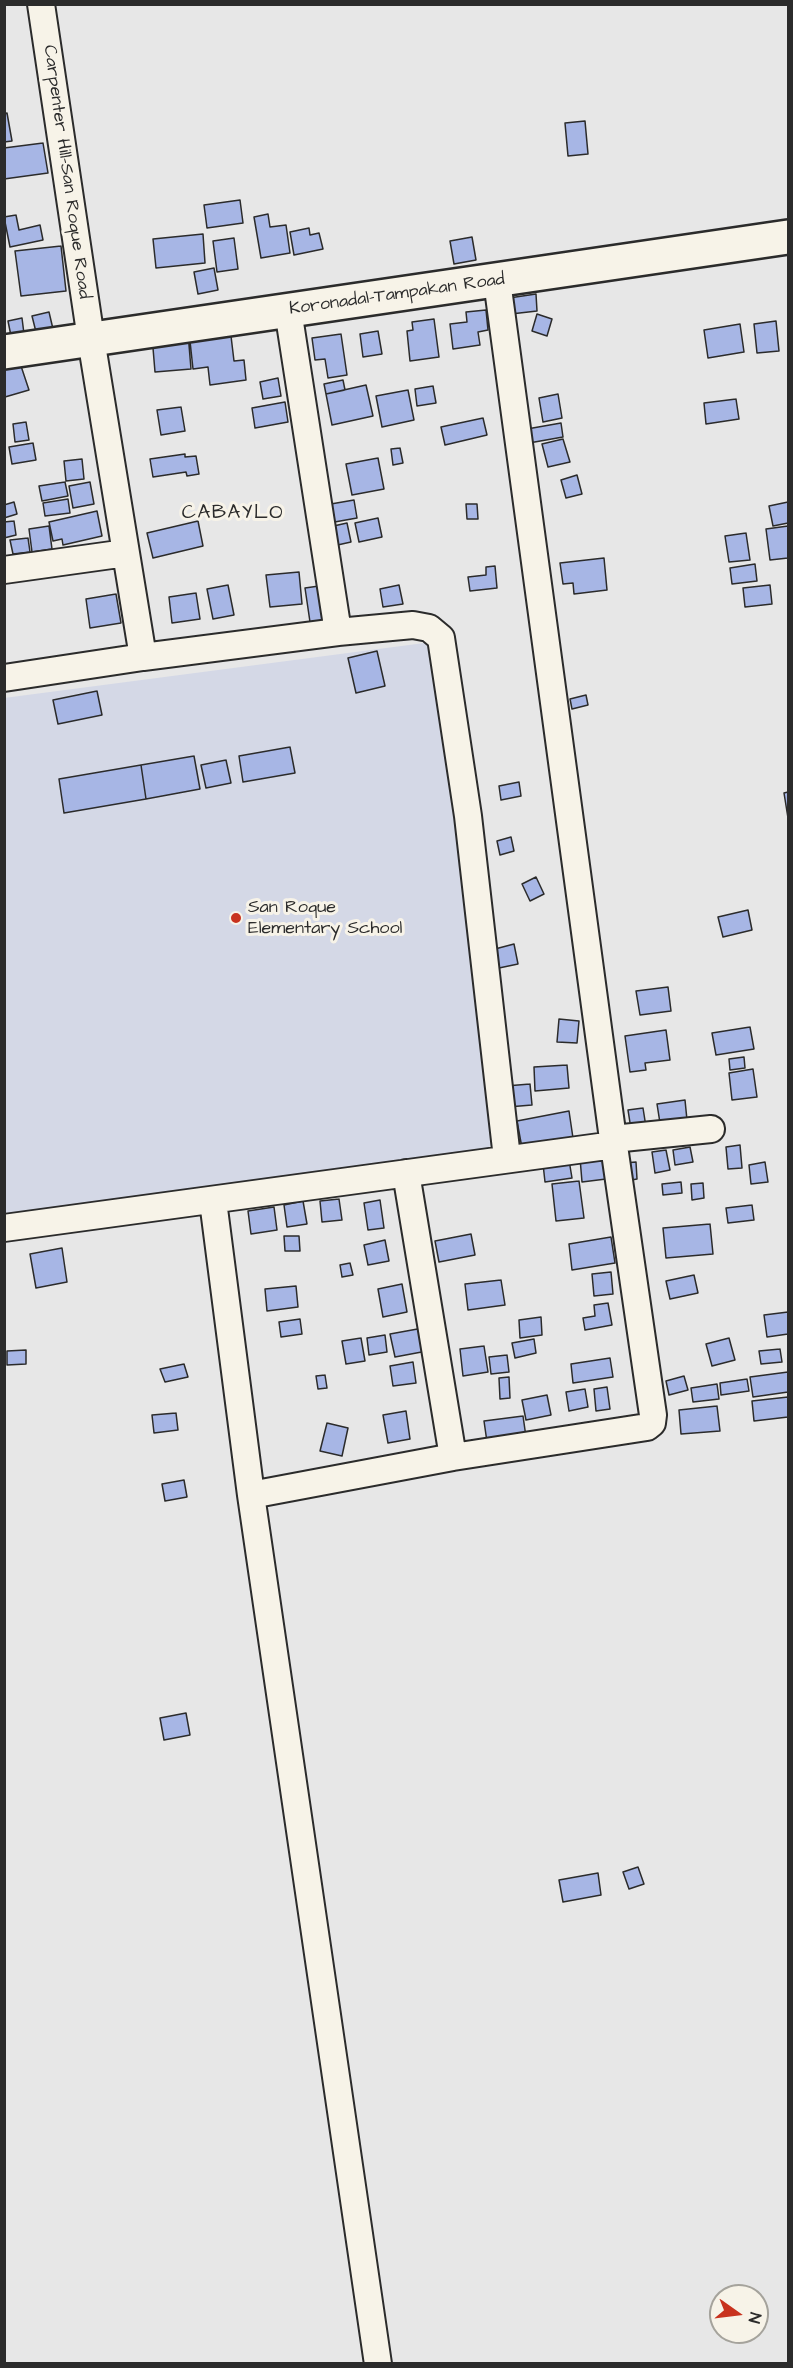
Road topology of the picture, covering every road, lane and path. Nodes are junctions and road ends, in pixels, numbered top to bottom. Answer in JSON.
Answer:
{"nodes":[{"id":1,"x":41,"y":4,"type":"edge"},
{"id":2,"x":789,"y":237,"type":"edge"},
{"id":3,"x":498,"y":281,"type":"junction"},
{"id":4,"x":288,"y":310,"type":"junction"},
{"id":5,"x":91,"y":339,"type":"junction"},
{"id":6,"x":4,"y":352,"type":"edge"},
{"id":7,"x":126,"y":553,"type":"junction"},
{"id":8,"x":4,"y":570,"type":"edge"},
{"id":9,"x":338,"y":632,"type":"junction"},
{"id":10,"x":143,"y":657,"type":"junction"},
{"id":11,"x":4,"y":678,"type":"edge"},
{"id":12,"x":711,"y":1129,"type":"dead end"},
{"id":13,"x":614,"y":1142,"type":"junction"},
{"id":14,"x":507,"y":1158,"type":"junction"},
{"id":15,"x":406,"y":1173,"type":"junction"},
{"id":16,"x":213,"y":1201,"type":"junction"},
{"id":17,"x":4,"y":1228,"type":"edge"},
{"id":18,"x":453,"y":1457,"type":"junction"},
{"id":19,"x":251,"y":1495,"type":"junction"},
{"id":20,"x":378,"y":2364,"type":"edge"}],
"edges":[{"from":1,"to":5,"type":"street","name":"Carpenter Hill-San Roque Road"},
{"from":2,"to":3,"type":"main road","name":"Koronadal-Tampakan Road"},
{"from":3,"to":4,"type":"main road","name":"Koronadal-Tampakan Road"},
{"from":3,"to":13,"type":"street"},
{"from":4,"to":5,"type":"main road","name":"Koronadal-Tampakan Road"},
{"from":4,"to":9,"type":"street"},
{"from":5,"to":6,"type":"main road","name":"Koronadal-Tampakan Road"},
{"from":5,"to":7,"type":"street","name":"Carpenter Hill-San Roque Road"},
{"from":7,"to":8,"type":"street"},
{"from":7,"to":10,"type":"street","name":"Carpenter Hill-San Roque Road"},
{"from":9,"to":10,"type":"street"},
{"from":9,"to":14,"type":"street"},
{"from":10,"to":11,"type":"street"},
{"from":12,"to":13,"type":"street"},
{"from":13,"to":14,"type":"street"},
{"from":13,"to":18,"type":"street"},
{"from":14,"to":15,"type":"street"},
{"from":15,"to":16,"type":"street"},
{"from":15,"to":18,"type":"street"},
{"from":16,"to":17,"type":"street"},
{"from":16,"to":19,"type":"street"},
{"from":18,"to":19,"type":"street"},
{"from":19,"to":20,"type":"street"}]}
